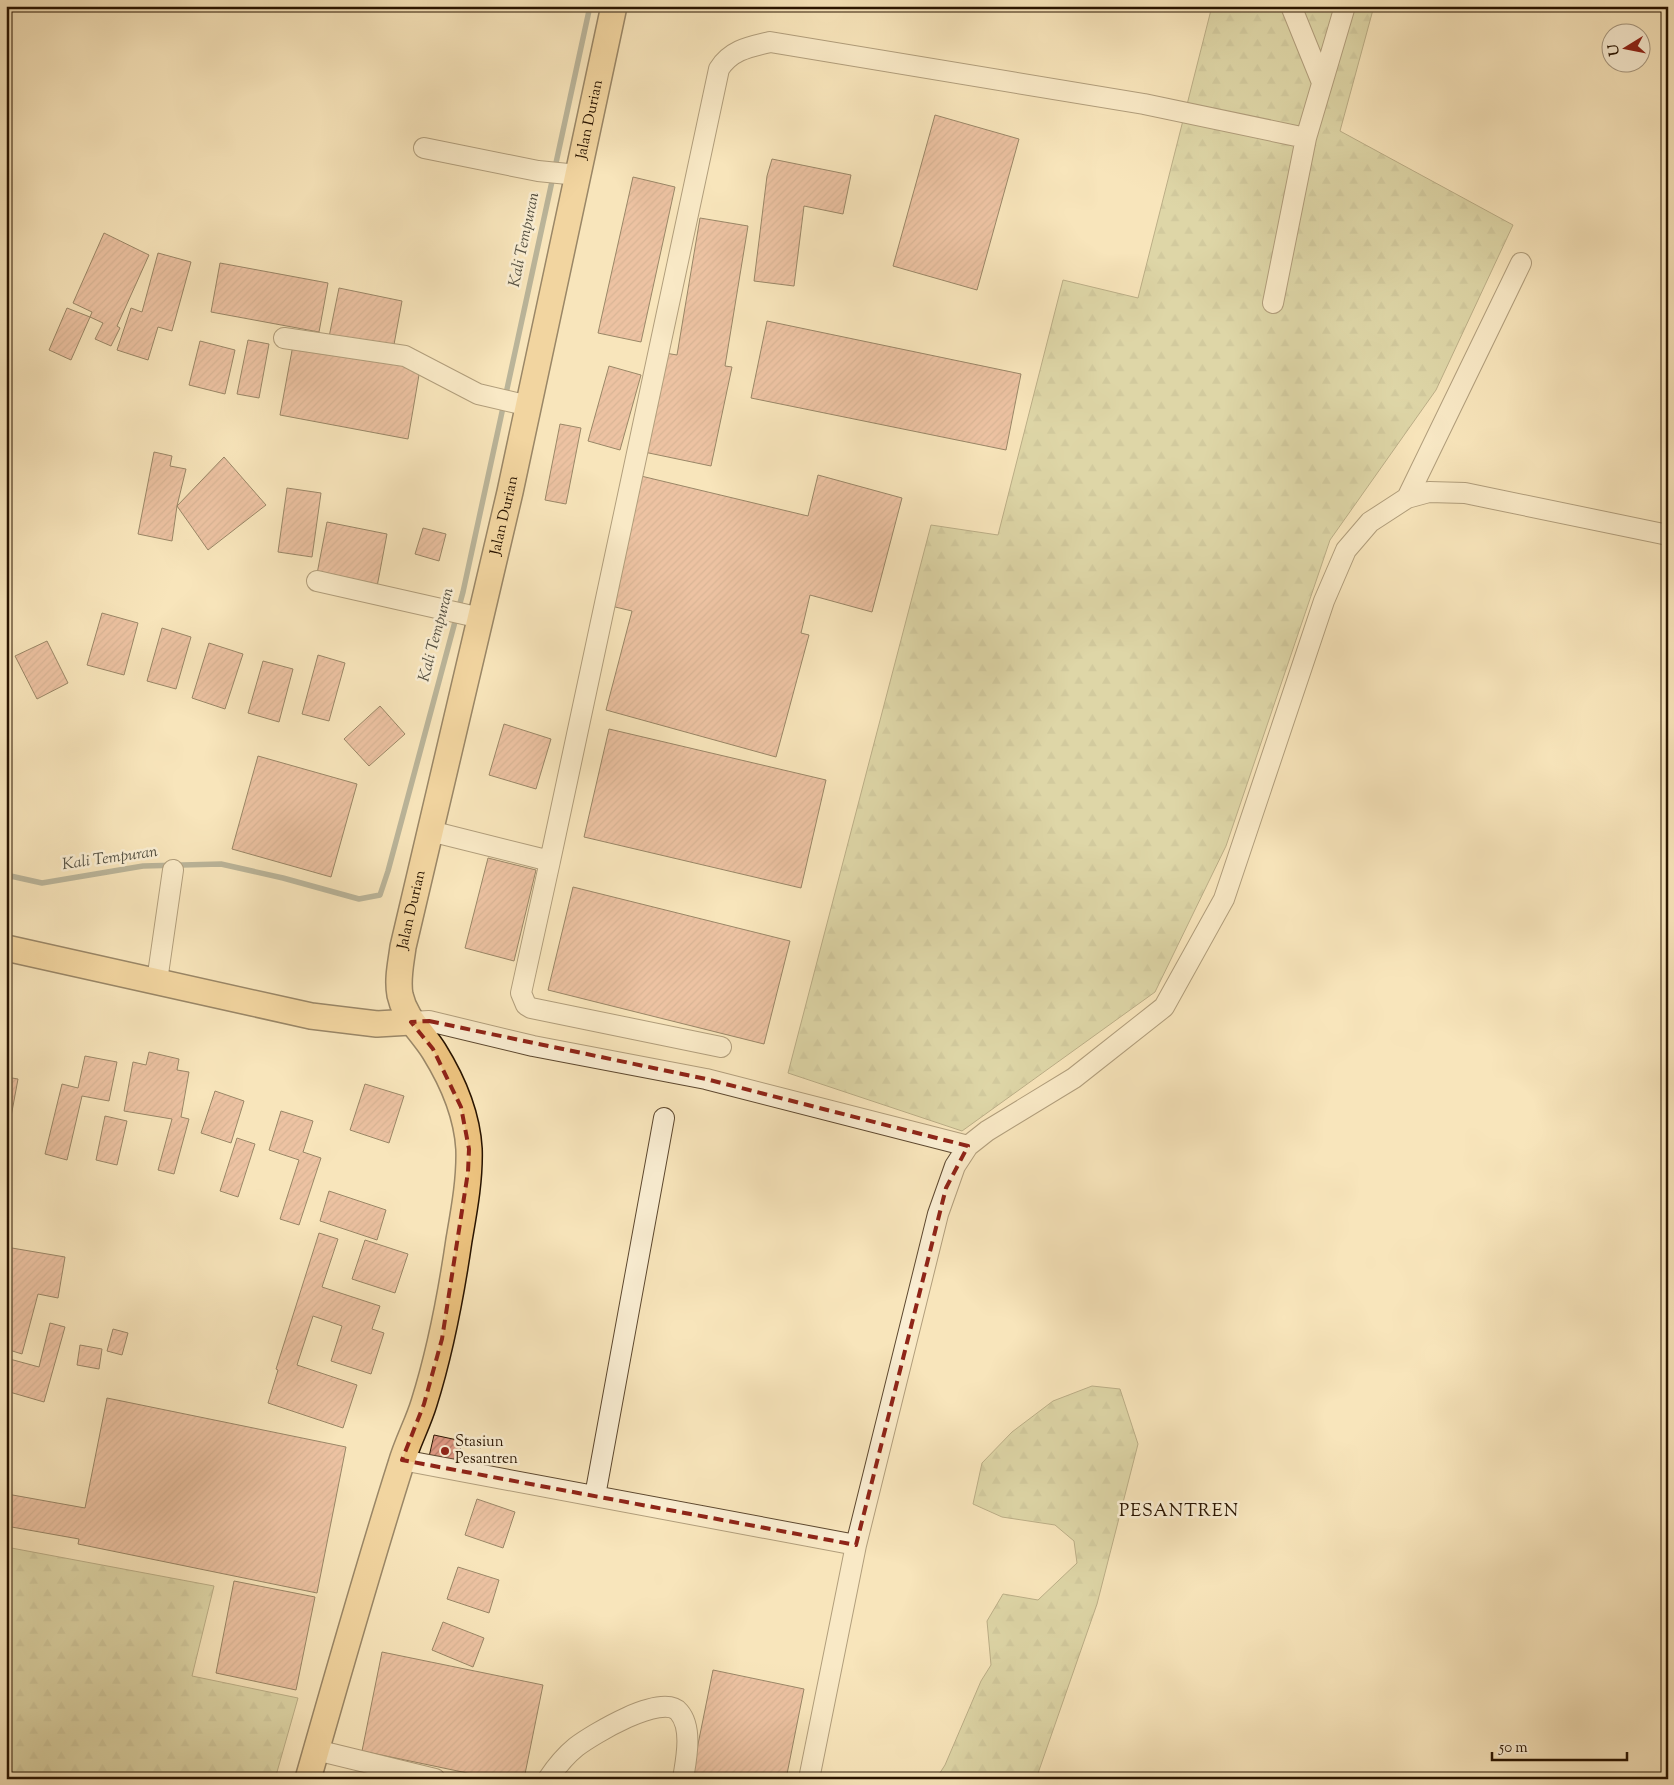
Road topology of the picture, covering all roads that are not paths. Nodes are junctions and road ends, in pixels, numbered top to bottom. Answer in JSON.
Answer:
{"nodes":[{"id":1,"x":614,"y":6,"type":"edge"},
{"id":2,"x":1291,"y":6,"type":"edge"},
{"id":3,"x":1345,"y":6,"type":"edge"},
{"id":4,"x":1321,"y":80,"type":"junction"},
{"id":5,"x":1306,"y":138,"type":"junction"},
{"id":6,"x":424,"y":148,"type":"dead end"},
{"id":7,"x":568,"y":174,"type":"junction"},
{"id":8,"x":1521,"y":263,"type":"dead end"},
{"id":9,"x":1273,"y":303,"type":"dead end"},
{"id":10,"x":284,"y":338,"type":"dead end"},
{"id":11,"x":519,"y":404,"type":"junction"},
{"id":12,"x":1407,"y":498,"type":"junction"},
{"id":13,"x":1668,"y":535,"type":"edge"},
{"id":14,"x":317,"y":582,"type":"dead end"},
{"id":15,"x":480,"y":618,"type":"junction"},
{"id":16,"x":430,"y":830,"type":"junction"},
{"id":17,"x":550,"y":861,"type":"junction"},
{"id":18,"x":173,"y":870,"type":"dead end"},
{"id":19,"x":6,"y":948,"type":"edge"},
{"id":20,"x":157,"y":982,"type":"junction"},
{"id":21,"x":411,"y":1022,"type":"junction"},
{"id":22,"x":721,"y":1047,"type":"dead end"},
{"id":23,"x":664,"y":1118,"type":"dead end"},
{"id":24,"x":968,"y":1146,"type":"junction"},
{"id":25,"x":402,"y":1460,"type":"junction"},
{"id":26,"x":595,"y":1496,"type":"junction"},
{"id":27,"x":856,"y":1545,"type":"junction"},
{"id":28,"x":316,"y":1750,"type":"junction"},
{"id":29,"x":308,"y":1779,"type":"edge"},
{"id":30,"x":435,"y":1779,"type":"edge"},
{"id":31,"x":548,"y":1779,"type":"edge"},
{"id":32,"x":683,"y":1779,"type":"edge"},
{"id":33,"x":809,"y":1779,"type":"edge"}],
"edges":[{"from":1,"to":7,"type":"main road","name":"Jalan Durian"},
{"from":2,"to":4,"type":"street"},
{"from":3,"to":4,"type":"street"},
{"from":4,"to":5,"type":"street"},
{"from":5,"to":9,"type":"street"},
{"from":5,"to":17,"type":"street"},
{"from":6,"to":7,"type":"street"},
{"from":7,"to":11,"type":"main road","name":"Jalan Durian"},
{"from":8,"to":12,"type":"street"},
{"from":10,"to":11,"type":"street"},
{"from":11,"to":15,"type":"main road","name":"Jalan Durian"},
{"from":12,"to":13,"type":"street"},
{"from":12,"to":24,"type":"street"},
{"from":14,"to":15,"type":"street"},
{"from":15,"to":16,"type":"main road","name":"Jalan Durian"},
{"from":16,"to":17,"type":"street"},
{"from":16,"to":21,"type":"main road","name":"Jalan Durian"},
{"from":17,"to":22,"type":"street"},
{"from":18,"to":20,"type":"street"},
{"from":19,"to":20,"type":"main road"},
{"from":20,"to":21,"type":"main road"},
{"from":21,"to":24,"type":"street"},
{"from":21,"to":25,"type":"main road","name":"Jalan Durian"},
{"from":23,"to":26,"type":"street"},
{"from":24,"to":27,"type":"street"},
{"from":25,"to":26,"type":"street"},
{"from":25,"to":28,"type":"main road","name":"Jalan Durian"},
{"from":26,"to":27,"type":"street"},
{"from":27,"to":33,"type":"street"},
{"from":28,"to":29,"type":"main road","name":"Jalan Durian"},
{"from":28,"to":30,"type":"street"},
{"from":31,"to":32,"type":"street"}]}
